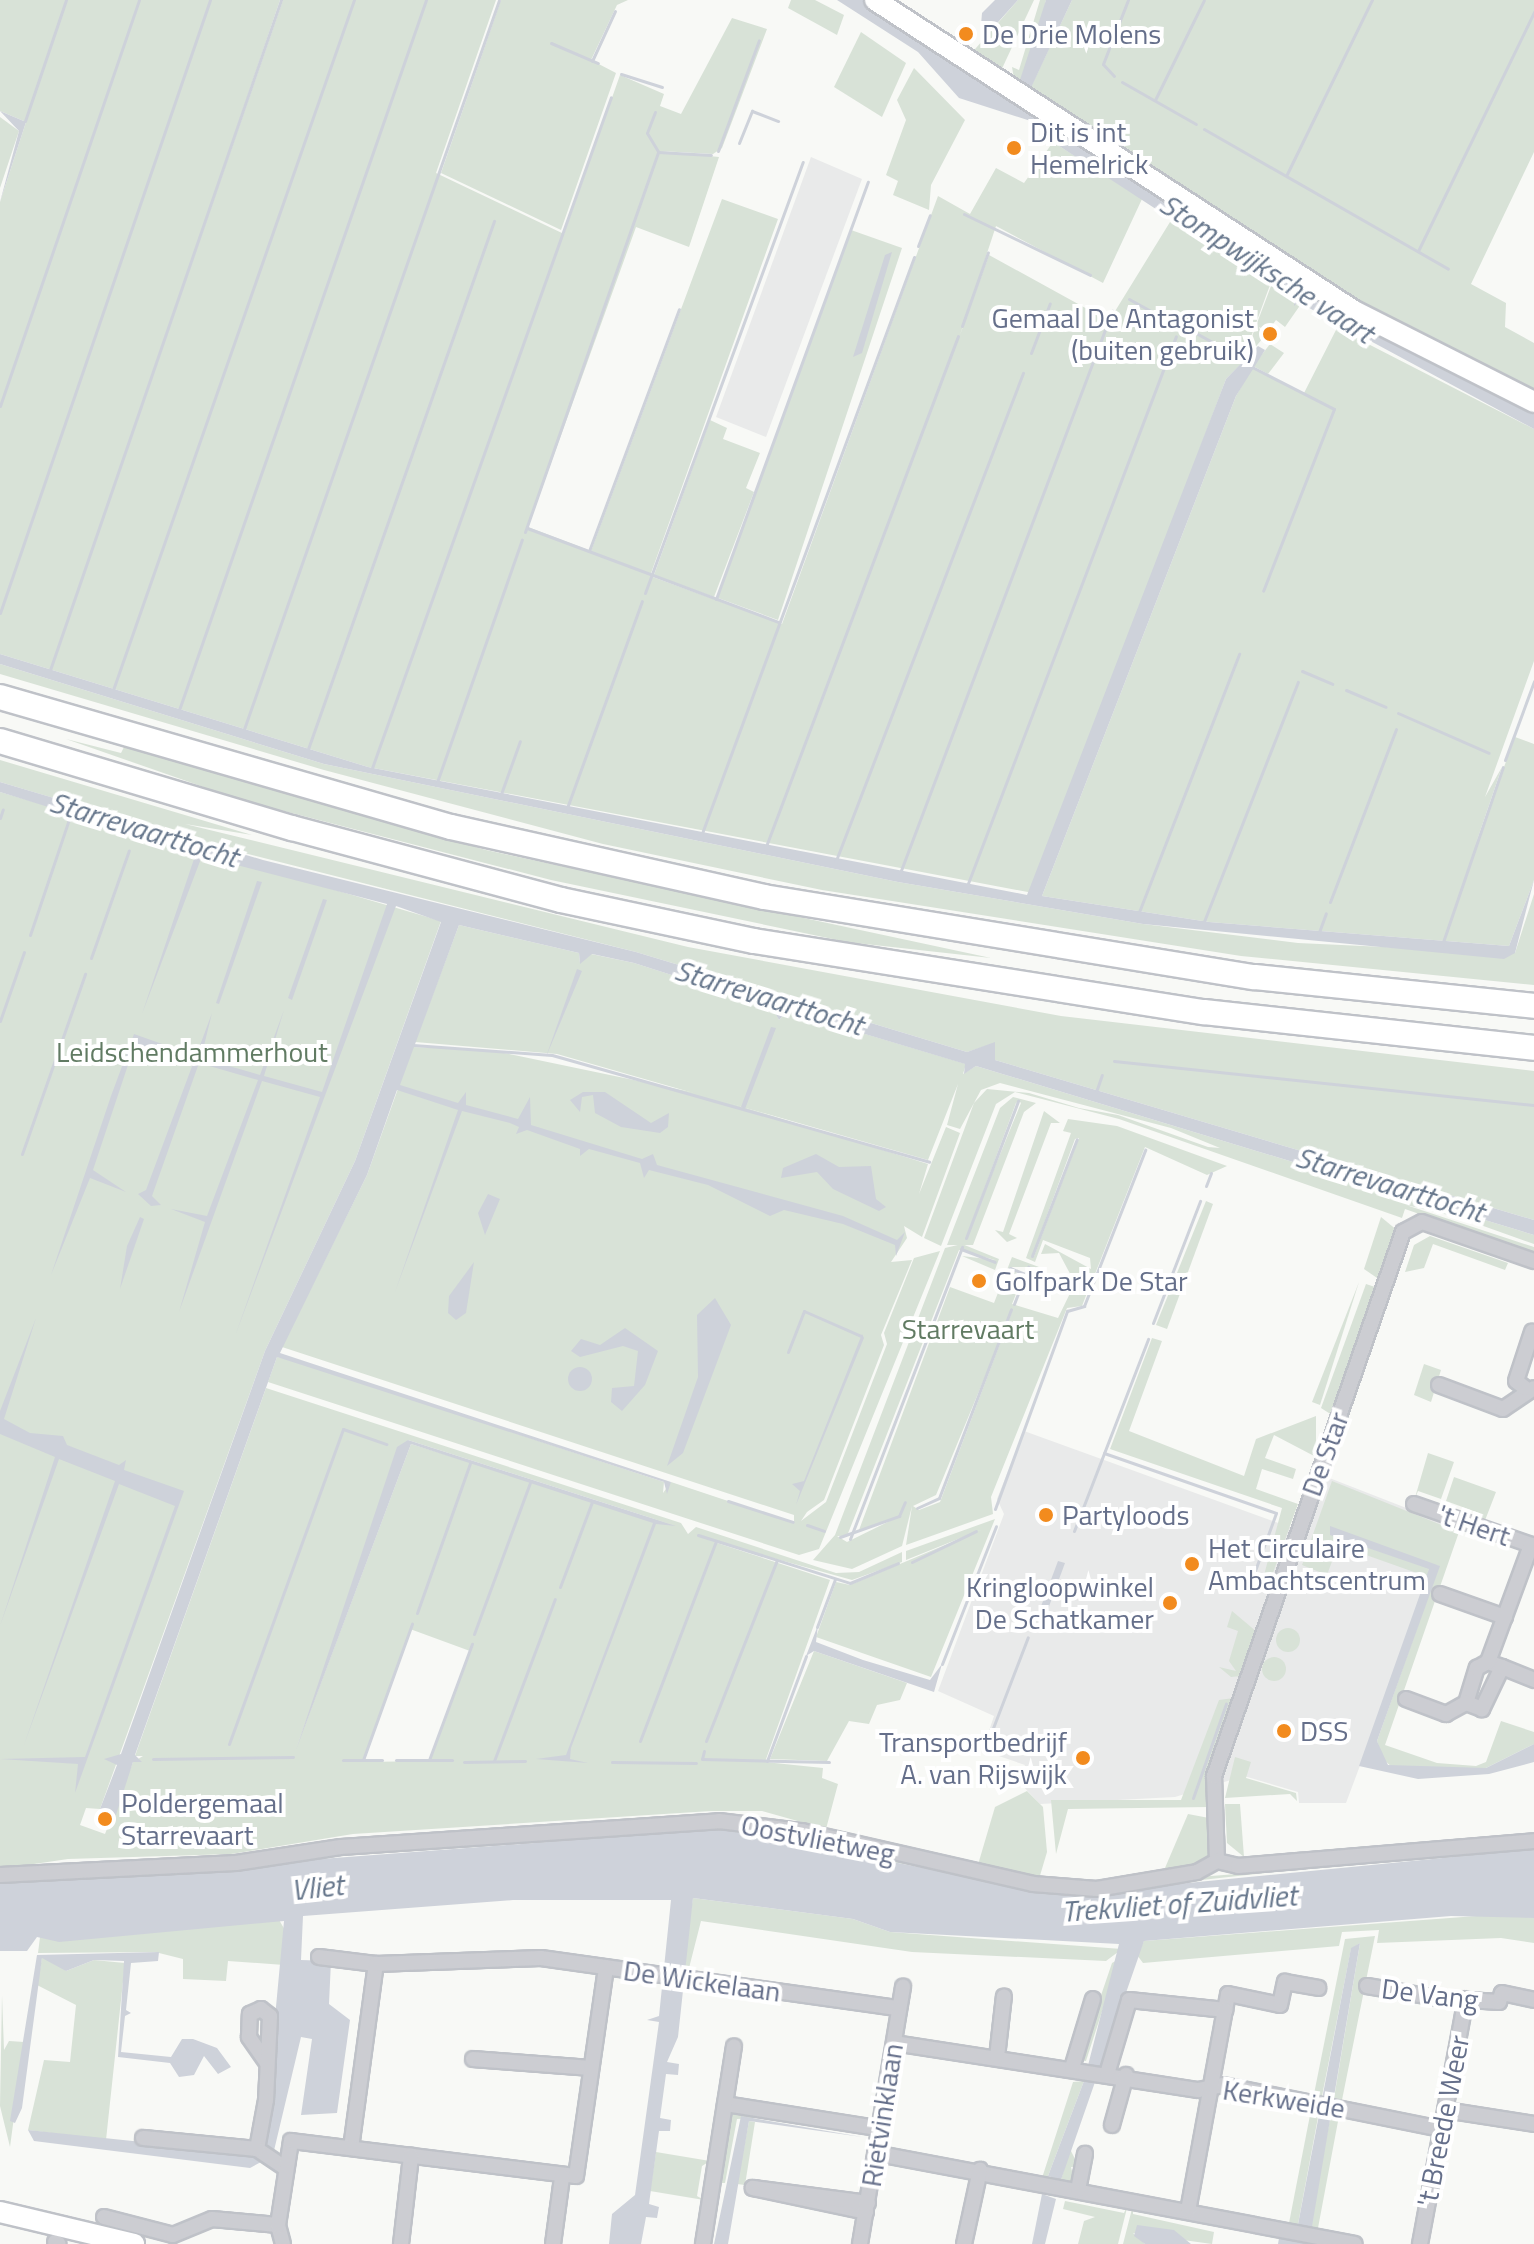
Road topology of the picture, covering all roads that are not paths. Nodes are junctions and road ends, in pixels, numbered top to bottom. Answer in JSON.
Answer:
{"nodes":[{"id":1,"x":875,"y":0,"type":"edge"},
{"id":2,"x":1534,"y":402,"type":"edge"},
{"id":3,"x":0,"y":697,"type":"edge"},
{"id":4,"x":0,"y":741,"type":"edge"},
{"id":5,"x":1534,"y":1006,"type":"edge"},
{"id":6,"x":1534,"y":1048,"type":"edge"},
{"id":7,"x":1534,"y":1261,"type":"edge"},
{"id":8,"x":1532,"y":1332,"type":"edge"},
{"id":9,"x":1439,"y":1385,"type":"dead end"},
{"id":10,"x":1530,"y":1388,"type":"edge"},
{"id":11,"x":1414,"y":1504,"type":"dead end"},
{"id":12,"x":1532,"y":1546,"type":"edge"},
{"id":13,"x":1440,"y":1594,"type":"dead end"},
{"id":14,"x":1505,"y":1617,"type":"junction"},
{"id":15,"x":1495,"y":1665,"type":"junction"},
{"id":16,"x":1534,"y":1680,"type":"edge"},
{"id":17,"x":1406,"y":1699,"type":"dead end"},
{"id":18,"x":1466,"y":1703,"type":"junction"},
{"id":19,"x":1534,"y":1841,"type":"edge"},
{"id":20,"x":1217,"y":1861,"type":"junction"},
{"id":21,"x":0,"y":1875,"type":"edge"},
{"id":22,"x":319,"y":1957,"type":"dead end"},
{"id":23,"x":376,"y":1964,"type":"junction"},
{"id":24,"x":606,"y":1967,"type":"junction"},
{"id":25,"x":1367,"y":1986,"type":"dead end"},
{"id":26,"x":903,"y":1987,"type":"dead end"},
{"id":27,"x":1318,"y":1988,"type":"dead end"},
{"id":28,"x":1004,"y":1996,"type":"dead end"},
{"id":29,"x":1093,"y":1999,"type":"dead end"},
{"id":30,"x":1466,"y":1999,"type":"junction"},
{"id":31,"x":1534,"y":2000,"type":"edge"},
{"id":32,"x":899,"y":2008,"type":"junction"},
{"id":33,"x":1225,"y":2010,"type":"junction"},
{"id":34,"x":894,"y":2043,"type":"junction"},
{"id":35,"x":734,"y":2046,"type":"dead end"},
{"id":36,"x":997,"y":2057,"type":"junction"},
{"id":37,"x":473,"y":2059,"type":"dead end"},
{"id":38,"x":267,"y":2063,"type":"dead end"},
{"id":39,"x":591,"y":2068,"type":"junction"},
{"id":40,"x":1078,"y":2069,"type":"junction"},
{"id":41,"x":1103,"y":2073,"type":"junction"},
{"id":42,"x":1126,"y":2075,"type":"junction"},
{"id":43,"x":1212,"y":2087,"type":"junction"},
{"id":44,"x":725,"y":2104,"type":"junction"},
{"id":45,"x":1445,"y":2110,"type":"junction"},
{"id":46,"x":1534,"y":2124,"type":"edge"},
{"id":47,"x":1112,"y":2125,"type":"dead end"},
{"id":48,"x":883,"y":2129,"type":"junction"},
{"id":49,"x":1442,"y":2129,"type":"junction"},
{"id":50,"x":143,"y":2138,"type":"dead end"},
{"id":51,"x":351,"y":2148,"type":"junction"},
{"id":52,"x":261,"y":2154,"type":"junction"},
{"id":53,"x":879,"y":2154,"type":"junction"},
{"id":54,"x":1085,"y":2154,"type":"dead end"},
{"id":55,"x":411,"y":2156,"type":"junction"},
{"id":56,"x":285,"y":2168,"type":"junction"},
{"id":57,"x":980,"y":2170,"type":"junction"},
{"id":58,"x":562,"y":2177,"type":"junction"},
{"id":59,"x":1078,"y":2190,"type":"junction"},
{"id":60,"x":867,"y":2207,"type":"junction"},
{"id":61,"x":1188,"y":2211,"type":"junction"},
{"id":62,"x":104,"y":2217,"type":"dead end"},
{"id":63,"x":2,"y":2218,"type":"edge"},
{"id":64,"x":278,"y":2225,"type":"junction"},
{"id":65,"x":110,"y":2244,"type":"edge"},
{"id":66,"x":134,"y":2244,"type":"edge"},
{"id":67,"x":283,"y":2244,"type":"edge"},
{"id":68,"x":401,"y":2244,"type":"edge"},
{"id":69,"x":553,"y":2244,"type":"edge"},
{"id":70,"x":703,"y":2244,"type":"edge"},
{"id":71,"x":860,"y":2244,"type":"edge"},
{"id":72,"x":964,"y":2244,"type":"edge"},
{"id":73,"x":1355,"y":2244,"type":"edge"},
{"id":74,"x":1420,"y":2244,"type":"edge"}],
"edges":[{"from":1,"to":2,"type":"street"},
{"from":3,"to":5,"type":"highway"},
{"from":4,"to":6,"type":"highway"},
{"from":7,"to":20,"type":"street","name":"De Star"},
{"from":8,"to":10,"type":"street"},
{"from":9,"to":10,"type":"street"},
{"from":11,"to":12,"type":"street","name":"'t Hert"},
{"from":12,"to":14,"type":"street"},
{"from":13,"to":14,"type":"street"},
{"from":14,"to":15,"type":"street"},
{"from":15,"to":16,"type":"street"},
{"from":15,"to":18,"type":"street"},
{"from":15,"to":18,"type":"street"},
{"from":17,"to":18,"type":"street"},
{"from":19,"to":20,"type":"street","name":"Oostvlietweg"},
{"from":20,"to":21,"type":"street","name":"Oostvlietweg"},
{"from":22,"to":23,"type":"street"},
{"from":23,"to":24,"type":"street"},
{"from":23,"to":51,"type":"street"},
{"from":24,"to":32,"type":"street","name":"De Wickelaan"},
{"from":24,"to":39,"type":"street","name":"De Wickelaan"},
{"from":25,"to":30,"type":"street","name":"De Vang"},
{"from":26,"to":32,"type":"street","name":"Rietvinklaan"},
{"from":27,"to":33,"type":"street"},
{"from":28,"to":36,"type":"street"},
{"from":29,"to":40,"type":"street"},
{"from":30,"to":31,"type":"street","name":"De Vang"},
{"from":30,"to":45,"type":"street","name":"'t Breede Weer"},
{"from":32,"to":34,"type":"street","name":"Rietvinklaan"},
{"from":33,"to":41,"type":"street"},
{"from":33,"to":43,"type":"street"},
{"from":34,"to":36,"type":"street","name":"Kerkweide"},
{"from":34,"to":48,"type":"street","name":"Rietvinklaan"},
{"from":35,"to":44,"type":"street"},
{"from":36,"to":40,"type":"street","name":"Kerkweide"},
{"from":37,"to":39,"type":"street"},
{"from":38,"to":52,"type":"street"},
{"from":39,"to":58,"type":"street","name":"De Wickelaan"},
{"from":40,"to":41,"type":"street","name":"Kerkweide"},
{"from":41,"to":42,"type":"street","name":"Kerkweide"},
{"from":42,"to":43,"type":"street","name":"Kerkweide"},
{"from":42,"to":47,"type":"street"},
{"from":43,"to":49,"type":"street","name":"Kerkweide"},
{"from":43,"to":61,"type":"street"},
{"from":44,"to":48,"type":"street"},
{"from":44,"to":70,"type":"street"},
{"from":45,"to":46,"type":"street"},
{"from":45,"to":49,"type":"street","name":"'t Breede Weer"},
{"from":48,"to":53,"type":"street","name":"Rietvinklaan"},
{"from":49,"to":74,"type":"street","name":"'t Breede Weer"},
{"from":50,"to":52,"type":"street"},
{"from":51,"to":55,"type":"street"},
{"from":51,"to":56,"type":"street"},
{"from":52,"to":56,"type":"street"},
{"from":53,"to":57,"type":"street"},
{"from":53,"to":60,"type":"street","name":"Rietvinklaan"},
{"from":54,"to":59,"type":"street"},
{"from":55,"to":58,"type":"street"},
{"from":55,"to":68,"type":"street"},
{"from":56,"to":64,"type":"street"},
{"from":57,"to":59,"type":"street"},
{"from":57,"to":72,"type":"street"},
{"from":58,"to":69,"type":"street"},
{"from":59,"to":61,"type":"street"},
{"from":60,"to":60,"type":"street"},
{"from":60,"to":71,"type":"street","name":"Rietvinklaan"},
{"from":61,"to":73,"type":"street"},
{"from":62,"to":64,"type":"street"},
{"from":63,"to":65,"type":"street"},
{"from":63,"to":66,"type":"street"},
{"from":64,"to":67,"type":"street"}]}
